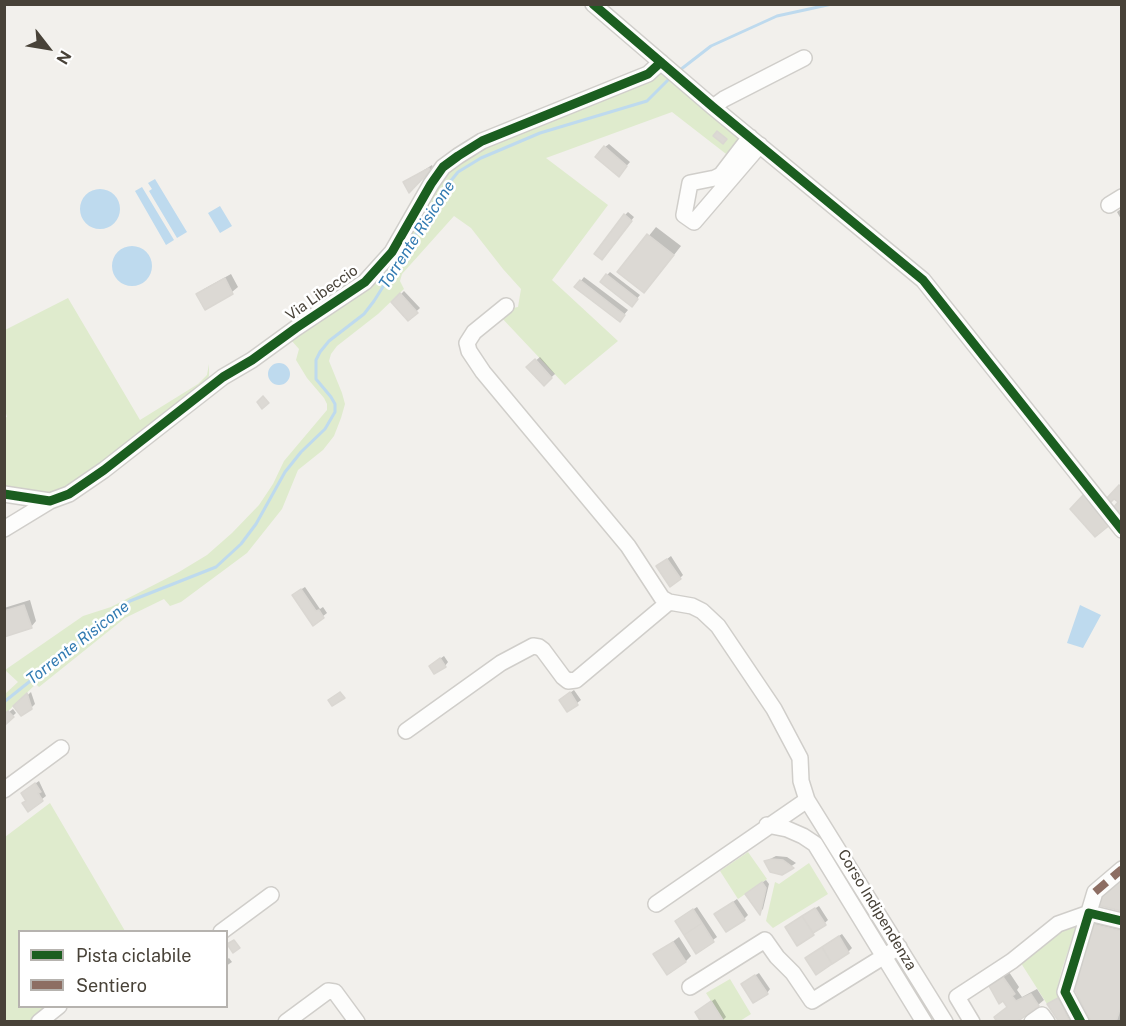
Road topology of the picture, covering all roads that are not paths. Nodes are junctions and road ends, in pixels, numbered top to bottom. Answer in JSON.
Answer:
{"nodes":[{"id":1,"x":593,"y":4,"type":"edge"},
{"id":2,"x":804,"y":58,"type":"dead end"},
{"id":3,"x":662,"y":62,"type":"junction"},
{"id":4,"x":713,"y":107,"type":"junction"},
{"id":5,"x":755,"y":141,"type":"junction"},
{"id":6,"x":506,"y":306,"type":"dead end"},
{"id":7,"x":4,"y":494,"type":"edge"},
{"id":8,"x":50,"y":501,"type":"junction"},
{"id":9,"x":4,"y":529,"type":"edge"},
{"id":10,"x":1122,"y":530,"type":"edge"},
{"id":11,"x":669,"y":602,"type":"junction"},
{"id":12,"x":406,"y":731,"type":"dead end"},
{"id":13,"x":61,"y":748,"type":"dead end"},
{"id":14,"x":4,"y":790,"type":"edge"},
{"id":15,"x":807,"y":800,"type":"junction"},
{"id":16,"x":767,"y":825,"type":"junction"},
{"id":17,"x":848,"y":862,"type":"junction"},
{"id":18,"x":1122,"y":869,"type":"edge"},
{"id":19,"x":831,"y":871,"type":"junction"},
{"id":20,"x":271,"y":896,"type":"dead end"},
{"id":21,"x":656,"y":904,"type":"dead end"},
{"id":22,"x":1089,"y":912,"type":"junction"},
{"id":23,"x":1122,"y":921,"type":"edge"},
{"id":24,"x":224,"y":930,"type":"edge"},
{"id":25,"x":899,"y":947,"type":"junction"},
{"id":26,"x":884,"y":956,"type":"junction"},
{"id":27,"x":690,"y":987,"type":"dead end"},
{"id":28,"x":56,"y":1008,"type":"edge"},
{"id":29,"x":39,"y":1022,"type":"edge"},
{"id":30,"x":286,"y":1022,"type":"edge"},
{"id":31,"x":357,"y":1022,"type":"edge"},
{"id":32,"x":924,"y":1022,"type":"edge"},
{"id":33,"x":945,"y":1022,"type":"edge"},
{"id":34,"x":972,"y":1022,"type":"edge"},
{"id":35,"x":1032,"y":1022,"type":"edge"},
{"id":36,"x":1047,"y":1022,"type":"edge"},
{"id":37,"x":1081,"y":1022,"type":"edge"}],
"edges":[{"from":1,"to":3,"type":"street"},
{"from":2,"to":4,"type":"street"},
{"from":3,"to":4,"type":"street"},
{"from":3,"to":8,"type":"street","name":"Via Libeccio"},
{"from":4,"to":5,"type":"street"},
{"from":5,"to":5,"type":"street"},
{"from":5,"to":10,"type":"street"},
{"from":6,"to":11,"type":"street"},
{"from":7,"to":8,"type":"street"},
{"from":8,"to":9,"type":"street","name":"Via Libeccio"},
{"from":11,"to":12,"type":"street"},
{"from":11,"to":15,"type":"street"},
{"from":13,"to":14,"type":"street"},
{"from":15,"to":16,"type":"street"},
{"from":15,"to":17,"type":"street","name":"Corso Indipendenza"},
{"from":16,"to":19,"type":"street","name":"Corso Indipendenza"},
{"from":16,"to":21,"type":"street"},
{"from":17,"to":19,"type":"street"},
{"from":17,"to":25,"type":"street","name":"Corso Indipendenza"},
{"from":18,"to":22,"type":"street"},
{"from":19,"to":26,"type":"street","name":"Corso Indipendenza"},
{"from":20,"to":24,"type":"street"},
{"from":22,"to":23,"type":"street"},
{"from":22,"to":34,"type":"street"},
{"from":22,"to":37,"type":"street"},
{"from":25,"to":26,"type":"street"},
{"from":25,"to":33,"type":"street","name":"Corso Indipendenza"},
{"from":26,"to":27,"type":"street"},
{"from":26,"to":32,"type":"street","name":"Corso Indipendenza"},
{"from":28,"to":29,"type":"street"},
{"from":30,"to":31,"type":"street"},
{"from":35,"to":36,"type":"street"}]}
